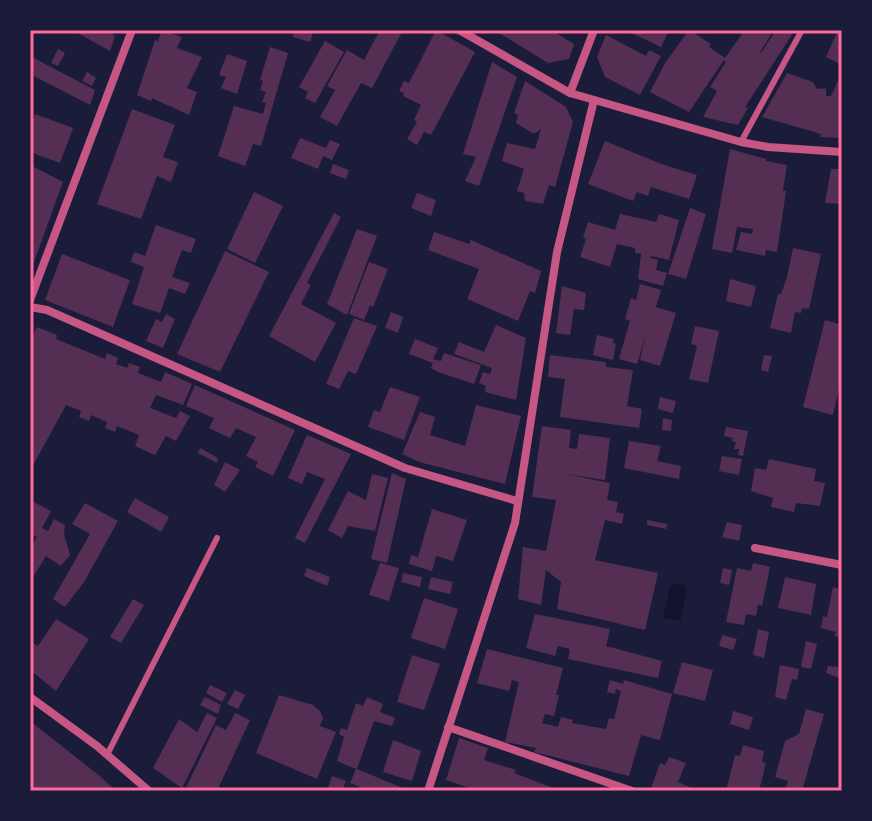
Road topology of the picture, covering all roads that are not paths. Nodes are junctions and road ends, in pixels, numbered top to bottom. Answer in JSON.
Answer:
{"nodes":[{"id":1,"x":132,"y":30,"type":"edge"},
{"id":2,"x":459,"y":30,"type":"edge"},
{"id":3,"x":594,"y":30,"type":"edge"},
{"id":4,"x":802,"y":30,"type":"edge"},
{"id":5,"x":570,"y":93,"type":"junction"},
{"id":6,"x":594,"y":100,"type":"junction"},
{"id":7,"x":741,"y":142,"type":"junction"},
{"id":8,"x":842,"y":152,"type":"edge"},
{"id":9,"x":30,"y":300,"type":"edge"},
{"id":10,"x":30,"y":307,"type":"edge"},
{"id":11,"x":517,"y":501,"type":"junction"},
{"id":12,"x":217,"y":538,"type":"dead end"},
{"id":13,"x":755,"y":548,"type":"dead end"},
{"id":14,"x":842,"y":565,"type":"edge"},
{"id":15,"x":30,"y":697,"type":"edge"},
{"id":16,"x":448,"y":727,"type":"junction"},
{"id":17,"x":107,"y":755,"type":"junction"},
{"id":18,"x":149,"y":791,"type":"edge"},
{"id":19,"x":428,"y":791,"type":"edge"},
{"id":20,"x":632,"y":791,"type":"edge"}],
"edges":[{"from":1,"to":9,"type":"street"},
{"from":2,"to":5,"type":"street"},
{"from":3,"to":5,"type":"street"},
{"from":4,"to":7,"type":"lane"},
{"from":5,"to":6,"type":"street"},
{"from":6,"to":7,"type":"street"},
{"from":6,"to":11,"type":"street"},
{"from":7,"to":8,"type":"street"},
{"from":10,"to":11,"type":"street"},
{"from":11,"to":16,"type":"street"},
{"from":12,"to":17,"type":"lane"},
{"from":13,"to":14,"type":"street"},
{"from":15,"to":17,"type":"street"},
{"from":16,"to":19,"type":"street"},
{"from":16,"to":20,"type":"street"},
{"from":17,"to":18,"type":"street"}]}
